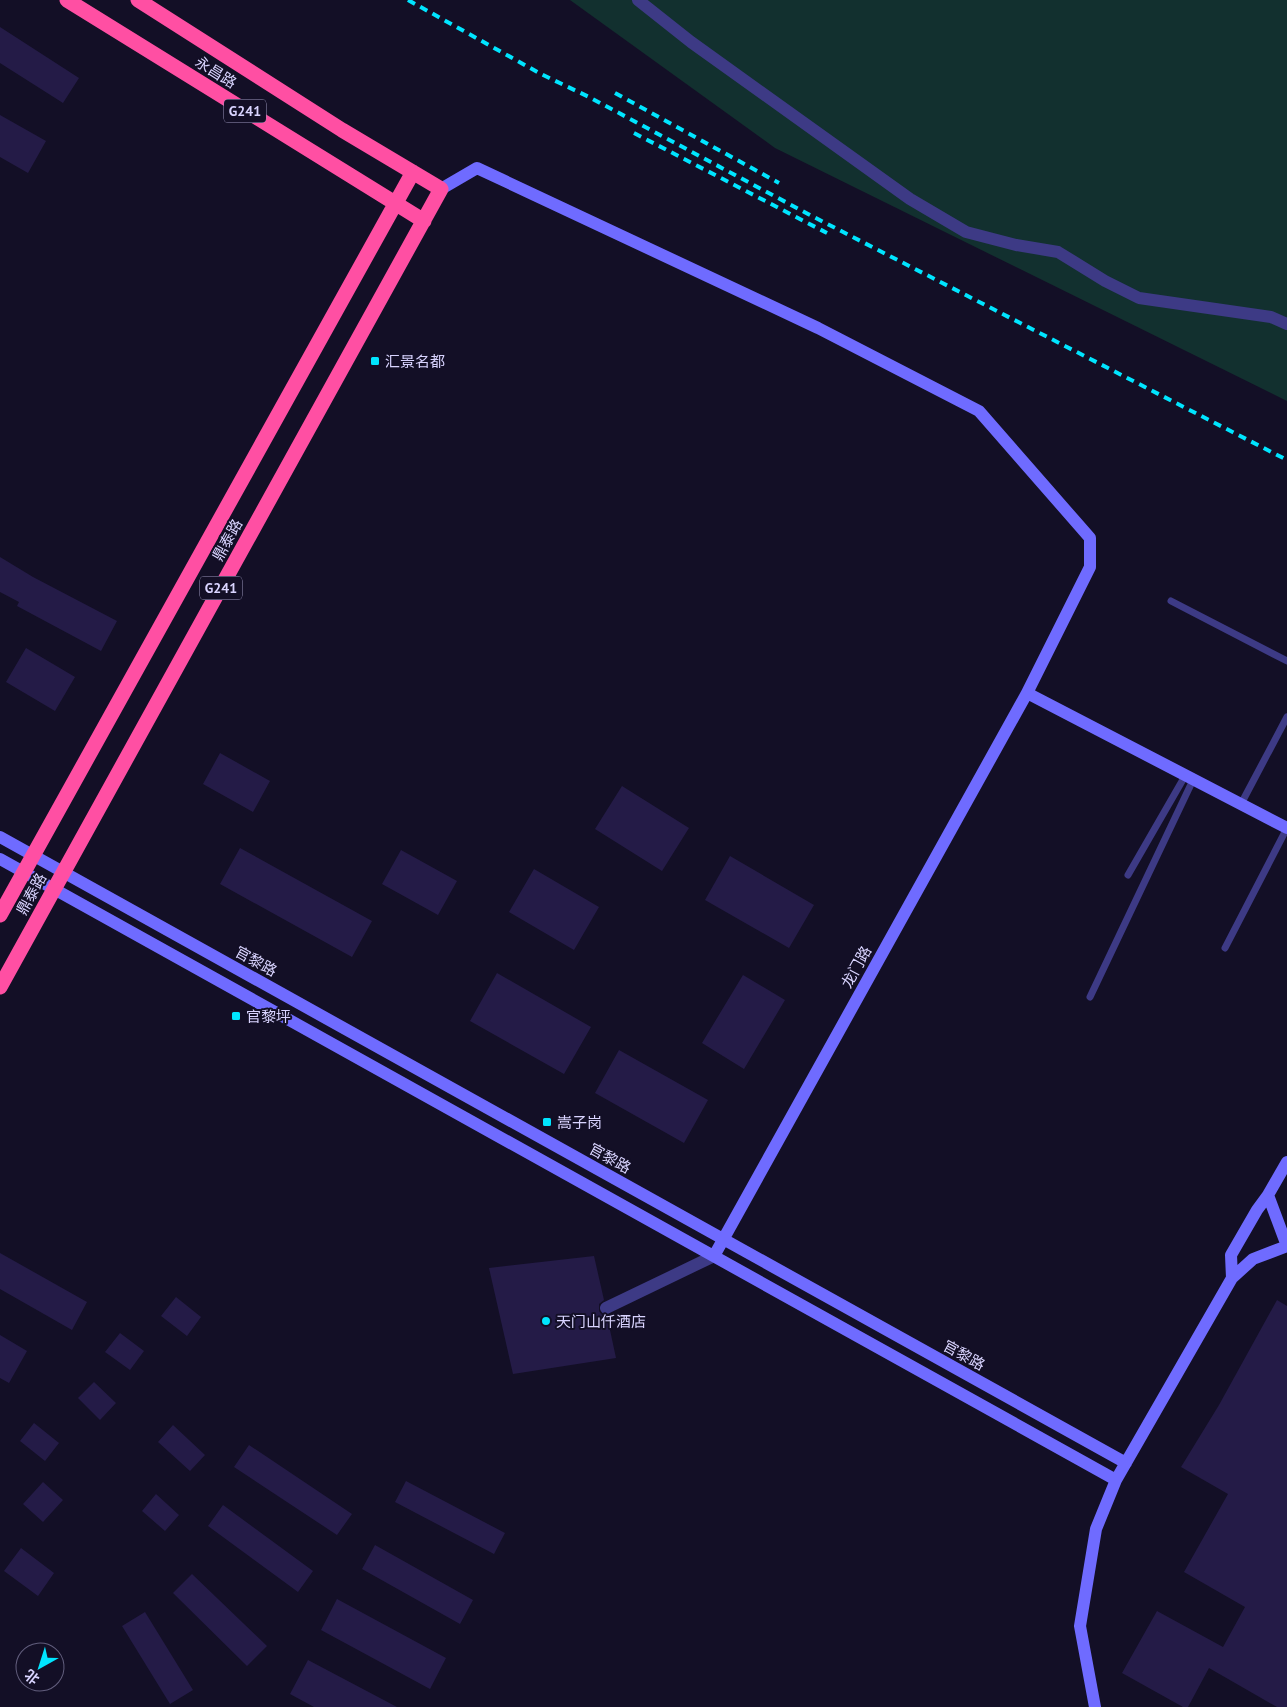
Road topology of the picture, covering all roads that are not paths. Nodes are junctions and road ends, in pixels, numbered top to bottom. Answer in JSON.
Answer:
{"nodes":[{"id":1,"x":67,"y":0,"type":"edge"},
{"id":2,"x":138,"y":0,"type":"edge"},
{"id":3,"x":638,"y":0,"type":"edge"},
{"id":4,"x":413,"y":172,"type":"junction"},
{"id":5,"x":441,"y":189,"type":"junction"},
{"id":6,"x":395,"y":204,"type":"junction"},
{"id":7,"x":424,"y":221,"type":"junction"},
{"id":8,"x":1287,"y":324,"type":"edge"},
{"id":9,"x":1171,"y":601,"type":"dead end"},
{"id":10,"x":1287,"y":661,"type":"edge"},
{"id":11,"x":1027,"y":693,"type":"junction"},
{"id":12,"x":1287,"y":717,"type":"edge"},
{"id":13,"x":1189,"y":778,"type":"junction"},
{"id":14,"x":1241,"y":804,"type":"junction"},
{"id":15,"x":1287,"y":828,"type":"edge"},
{"id":16,"x":0,"y":837,"type":"edge"},
{"id":17,"x":33,"y":855,"type":"junction"},
{"id":18,"x":0,"y":859,"type":"edge"},
{"id":19,"x":24,"y":872,"type":"junction"},
{"id":20,"x":63,"y":872,"type":"junction"},
{"id":21,"x":1128,"y":874,"type":"dead end"},
{"id":22,"x":54,"y":889,"type":"junction"},
{"id":23,"x":0,"y":915,"type":"edge"},
{"id":24,"x":1225,"y":948,"type":"dead end"},
{"id":25,"x":0,"y":987,"type":"edge"},
{"id":26,"x":1090,"y":997,"type":"dead end"},
{"id":27,"x":1287,"y":1162,"type":"edge"},
{"id":28,"x":1268,"y":1196,"type":"junction"},
{"id":29,"x":723,"y":1239,"type":"junction"},
{"id":30,"x":1287,"y":1246,"type":"edge"},
{"id":31,"x":714,"y":1256,"type":"junction"},
{"id":32,"x":1232,"y":1278,"type":"junction"},
{"id":33,"x":606,"y":1308,"type":"dead end"},
{"id":34,"x":1126,"y":1463,"type":"junction"},
{"id":35,"x":1116,"y":1480,"type":"junction"},
{"id":36,"x":1093,"y":1706,"type":"edge"}],
"edges":[{"from":1,"to":6,"type":"highway","name":"永昌路","number":"G241"},
{"from":2,"to":4,"type":"highway","name":"永昌路","number":"G241"},
{"from":3,"to":8,"type":"street"},
{"from":4,"to":5,"type":"highway","name":"永昌路","number":"G241"},
{"from":4,"to":6,"type":"highway","name":"鼎泰路","number":"G241"},
{"from":5,"to":7,"type":"highway","name":"鼎泰路","number":"G241"},
{"from":5,"to":11,"type":"main road","name":"龙门路"},
{"from":6,"to":7,"type":"highway","name":"永昌路","number":"G241"},
{"from":6,"to":17,"type":"highway","name":"鼎泰路","number":"G241"},
{"from":7,"to":20,"type":"highway","name":"鼎泰路","number":"G241"},
{"from":9,"to":10,"type":"lane"},
{"from":11,"to":13,"type":"main road"},
{"from":11,"to":29,"type":"main road","name":"龙门路"},
{"from":12,"to":14,"type":"lane"},
{"from":13,"to":14,"type":"main road"},
{"from":13,"to":21,"type":"lane"},
{"from":13,"to":26,"type":"lane"},
{"from":14,"to":15,"type":"main road"},
{"from":15,"to":24,"type":"lane"},
{"from":16,"to":17,"type":"main road","name":"官黎路"},
{"from":17,"to":19,"type":"highway","name":"鼎泰路","number":"G241"},
{"from":17,"to":20,"type":"main road","name":"官黎路"},
{"from":18,"to":19,"type":"main road"},
{"from":19,"to":22,"type":"main road"},
{"from":19,"to":23,"type":"highway","name":"鼎泰路","number":"G241"},
{"from":20,"to":22,"type":"highway","name":"鼎泰路","number":"G241"},
{"from":20,"to":29,"type":"main road","name":"官黎路"},
{"from":22,"to":25,"type":"highway","name":"鼎泰路","number":"G241"},
{"from":22,"to":31,"type":"main road"},
{"from":27,"to":28,"type":"main road"},
{"from":28,"to":30,"type":"main road"},
{"from":28,"to":32,"type":"main road"},
{"from":29,"to":31,"type":"main road","name":"龙门路"},
{"from":29,"to":34,"type":"main road","name":"官黎路"},
{"from":30,"to":32,"type":"main road"},
{"from":31,"to":33,"type":"street"},
{"from":31,"to":35,"type":"main road"},
{"from":32,"to":34,"type":"main road"},
{"from":34,"to":35,"type":"main road"},
{"from":35,"to":36,"type":"main road"}]}
